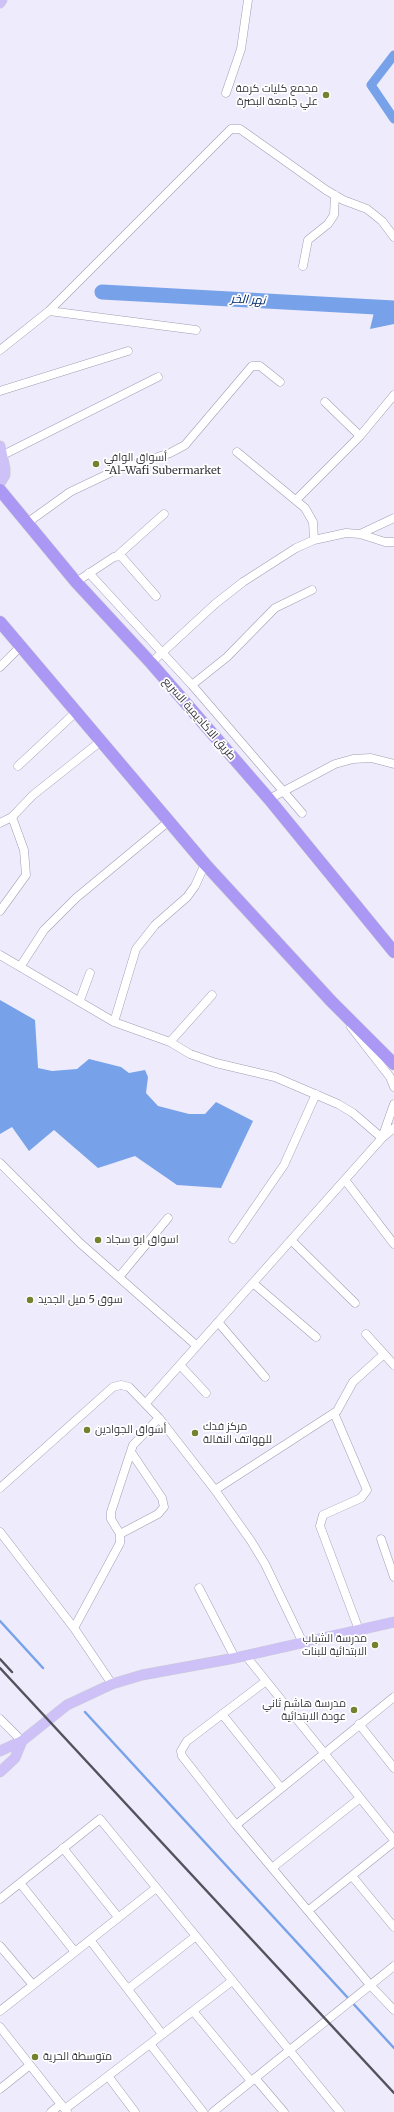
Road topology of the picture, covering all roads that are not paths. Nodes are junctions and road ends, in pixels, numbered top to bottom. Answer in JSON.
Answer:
{"nodes":[{"id":1,"x":2,"y":0,"type":"edge"},
{"id":2,"x":248,"y":0,"type":"edge"},
{"id":3,"x":0,"y":3,"type":"edge"},
{"id":4,"x":226,"y":93,"type":"dead end"},
{"id":5,"x":335,"y":196,"type":"junction"},
{"id":6,"x":394,"y":237,"type":"edge"},
{"id":7,"x":303,"y":266,"type":"dead end"},
{"id":8,"x":49,"y":311,"type":"junction"},
{"id":9,"x":196,"y":330,"type":"dead end"},
{"id":10,"x":0,"y":350,"type":"edge"},
{"id":11,"x":128,"y":351,"type":"dead end"},
{"id":12,"x":158,"y":377,"type":"dead end"},
{"id":13,"x":280,"y":382,"type":"dead end"},
{"id":14,"x":0,"y":391,"type":"edge"},
{"id":15,"x":394,"y":395,"type":"edge"},
{"id":16,"x":325,"y":402,"type":"dead end"},
{"id":17,"x":360,"y":436,"type":"junction"},
{"id":18,"x":1,"y":451,"type":"edge"},
{"id":19,"x":237,"y":452,"type":"dead end"},
{"id":20,"x":0,"y":483,"type":"edge"},
{"id":21,"x":0,"y":490,"type":"edge"},
{"id":22,"x":296,"y":500,"type":"junction"},
{"id":23,"x":164,"y":514,"type":"dead end"},
{"id":24,"x":394,"y":518,"type":"edge"},
{"id":25,"x":27,"y":522,"type":"junction"},
{"id":26,"x":360,"y":534,"type":"junction"},
{"id":27,"x":314,"y":540,"type":"junction"},
{"id":28,"x":394,"y":542,"type":"edge"},
{"id":29,"x":117,"y":556,"type":"junction"},
{"id":30,"x":89,"y":573,"type":"junction"},
{"id":31,"x":76,"y":582,"type":"junction"},
{"id":32,"x":312,"y":590,"type":"dead end"},
{"id":33,"x":156,"y":596,"type":"dead end"},
{"id":34,"x":0,"y":622,"type":"edge"},
{"id":35,"x":21,"y":646,"type":"junction"},
{"id":36,"x":162,"y":652,"type":"junction"},
{"id":37,"x":151,"y":663,"type":"junction"},
{"id":38,"x":0,"y":667,"type":"edge"},
{"id":39,"x":192,"y":685,"type":"junction"},
{"id":40,"x":76,"y":712,"type":"junction"},
{"id":41,"x":101,"y":741,"type":"junction"},
{"id":42,"x":394,"y":764,"type":"edge"},
{"id":43,"x":18,"y":766,"type":"dead end"},
{"id":44,"x":284,"y":791,"type":"junction"},
{"id":45,"x":269,"y":799,"type":"junction"},
{"id":46,"x":302,"y":813,"type":"dead end"},
{"id":47,"x":12,"y":817,"type":"junction"},
{"id":48,"x":169,"y":821,"type":"junction"},
{"id":49,"x":0,"y":823,"type":"edge"},
{"id":50,"x":205,"y":864,"type":"junction"},
{"id":51,"x":0,"y":911,"type":"edge"},
{"id":52,"x":394,"y":952,"type":"edge"},
{"id":53,"x":0,"y":955,"type":"edge"},
{"id":54,"x":20,"y":967,"type":"junction"},
{"id":55,"x":90,"y":973,"type":"dead end"},
{"id":56,"x":212,"y":995,"type":"dead end"},
{"id":57,"x":80,"y":1000,"type":"junction"},
{"id":58,"x":331,"y":1001,"type":"junction"},
{"id":59,"x":114,"y":1022,"type":"junction"},
{"id":60,"x":170,"y":1042,"type":"junction"},
{"id":61,"x":394,"y":1064,"type":"edge"},
{"id":62,"x":394,"y":1087,"type":"edge"},
{"id":63,"x":316,"y":1094,"type":"junction"},
{"id":64,"x":394,"y":1104,"type":"edge"},
{"id":65,"x":394,"y":1128,"type":"edge"},
{"id":66,"x":382,"y":1138,"type":"junction"},
{"id":67,"x":0,"y":1163,"type":"edge"},
{"id":68,"x":344,"y":1180,"type":"junction"},
{"id":69,"x":168,"y":1218,"type":"dead end"},
{"id":70,"x":233,"y":1239,"type":"dead end"},
{"id":71,"x":291,"y":1240,"type":"junction"},
{"id":72,"x":394,"y":1244,"type":"edge"},
{"id":73,"x":119,"y":1277,"type":"junction"},
{"id":74,"x":253,"y":1283,"type":"junction"},
{"id":75,"x":355,"y":1303,"type":"dead end"},
{"id":76,"x":218,"y":1322,"type":"junction"},
{"id":77,"x":366,"y":1334,"type":"dead end"},
{"id":78,"x":316,"y":1337,"type":"dead end"},
{"id":79,"x":197,"y":1346,"type":"junction"},
{"id":80,"x":384,"y":1354,"type":"junction"},
{"id":81,"x":180,"y":1365,"type":"junction"},
{"id":82,"x":394,"y":1365,"type":"edge"},
{"id":83,"x":265,"y":1377,"type":"dead end"},
{"id":84,"x":206,"y":1393,"type":"dead end"},
{"id":85,"x":146,"y":1403,"type":"junction"},
{"id":86,"x":334,"y":1413,"type":"junction"},
{"id":87,"x":159,"y":1418,"type":"junction"},
{"id":88,"x":131,"y":1452,"type":"junction"},
{"id":89,"x":0,"y":1488,"type":"edge"},
{"id":90,"x":215,"y":1490,"type":"junction"},
{"id":91,"x":0,"y":1532,"type":"edge"},
{"id":92,"x":120,"y":1534,"type":"junction"},
{"id":93,"x":381,"y":1539,"type":"dead end"},
{"id":94,"x":394,"y":1577,"type":"edge"},
{"id":95,"x":199,"y":1588,"type":"dead end"},
{"id":96,"x":394,"y":1622,"type":"edge"},
{"id":97,"x":74,"y":1628,"type":"junction"},
{"id":98,"x":359,"y":1630,"type":"junction"},
{"id":99,"x":303,"y":1643,"type":"junction"},
{"id":100,"x":246,"y":1656,"type":"junction"},
{"id":101,"x":235,"y":1658,"type":"junction"},
{"id":102,"x":266,"y":1681,"type":"junction"},
{"id":103,"x":112,"y":1684,"type":"junction"},
{"id":104,"x":394,"y":1697,"type":"edge"},
{"id":105,"x":222,"y":1714,"type":"junction"},
{"id":106,"x":0,"y":1719,"type":"edge"},
{"id":107,"x":359,"y":1724,"type":"junction"},
{"id":108,"x":22,"y":1741,"type":"junction"},
{"id":109,"x":0,"y":1751,"type":"edge"},
{"id":110,"x":324,"y":1753,"type":"junction"},
{"id":111,"x":394,"y":1768,"type":"edge"},
{"id":112,"x":0,"y":1772,"type":"edge"},
{"id":113,"x":281,"y":1788,"type":"junction"},
{"id":114,"x":360,"y":1798,"type":"junction"},
{"id":115,"x":236,"y":1825,"type":"junction"},
{"id":116,"x":394,"y":1841,"type":"edge"},
{"id":117,"x":63,"y":1848,"type":"junction"},
{"id":118,"x":272,"y":1868,"type":"junction"},
{"id":119,"x":352,"y":1876,"type":"junction"},
{"id":120,"x":20,"y":1883,"type":"junction"},
{"id":121,"x":156,"y":1888,"type":"junction"},
{"id":122,"x":0,"y":1899,"type":"edge"},
{"id":123,"x":309,"y":1910,"type":"junction"},
{"id":124,"x":118,"y":1918,"type":"junction"},
{"id":125,"x":394,"y":1928,"type":"edge"},
{"id":126,"x":196,"y":1936,"type":"junction"},
{"id":127,"x":90,"y":1940,"type":"junction"},
{"id":128,"x":0,"y":1946,"type":"edge"},
{"id":129,"x":75,"y":1952,"type":"junction"},
{"id":130,"x":394,"y":1966,"type":"edge"},
{"id":131,"x":232,"y":1981,"type":"junction"},
{"id":132,"x":33,"y":1985,"type":"junction"},
{"id":133,"x":371,"y":1986,"type":"junction"},
{"id":134,"x":128,"y":1989,"type":"junction"},
{"id":135,"x":394,"y":2010,"type":"edge"},
{"id":136,"x":0,"y":2011,"type":"edge"},
{"id":137,"x":193,"y":2011,"type":"junction"},
{"id":138,"x":0,"y":2027,"type":"edge"},
{"id":139,"x":162,"y":2034,"type":"junction"},
{"id":140,"x":150,"y":2044,"type":"junction"},
{"id":141,"x":290,"y":2050,"type":"junction"},
{"id":142,"x":30,"y":2065,"type":"junction"},
{"id":143,"x":108,"y":2076,"type":"junction"},
{"id":144,"x":253,"y":2080,"type":"junction"},
{"id":145,"x":0,"y":2089,"type":"edge"},
{"id":146,"x":64,"y":2108,"type":"edge"},
{"id":147,"x":51,"y":2112,"type":"edge"},
{"id":148,"x":135,"y":2112,"type":"edge"},
{"id":149,"x":203,"y":2112,"type":"edge"},
{"id":150,"x":213,"y":2112,"type":"edge"},
{"id":151,"x":284,"y":2112,"type":"edge"},
{"id":152,"x":340,"y":2112,"type":"edge"}],
"edges":[{"from":1,"to":3,"type":"main road"},
{"from":2,"to":4,"type":"street"},
{"from":5,"to":6,"type":"street"},
{"from":5,"to":7,"type":"street"},
{"from":5,"to":8,"type":"street"},
{"from":8,"to":9,"type":"street"},
{"from":8,"to":10,"type":"street"},
{"from":11,"to":14,"type":"street"},
{"from":12,"to":18,"type":"street"},
{"from":13,"to":25,"type":"street"},
{"from":15,"to":17,"type":"street"},
{"from":16,"to":17,"type":"street"},
{"from":17,"to":22,"type":"street"},
{"from":18,"to":20,"type":"main road"},
{"from":19,"to":22,"type":"street"},
{"from":21,"to":25,"type":"highway","name":"طريق الاكاديمية السريع"},
{"from":22,"to":27,"type":"street"},
{"from":23,"to":29,"type":"street"},
{"from":24,"to":26,"type":"street"},
{"from":25,"to":31,"type":"highway","name":"طريق الاكاديمية السريع"},
{"from":26,"to":27,"type":"street"},
{"from":26,"to":28,"type":"street"},
{"from":27,"to":36,"type":"street"},
{"from":29,"to":30,"type":"street"},
{"from":29,"to":33,"type":"street"},
{"from":30,"to":31,"type":"street"},
{"from":30,"to":36,"type":"street"},
{"from":31,"to":37,"type":"highway","name":"طريق الاكاديمية السريع"},
{"from":32,"to":39,"type":"street"},
{"from":34,"to":35,"type":"highway"},
{"from":35,"to":38,"type":"street"},
{"from":35,"to":40,"type":"highway"},
{"from":36,"to":37,"type":"street"},
{"from":36,"to":39,"type":"street"},
{"from":37,"to":45,"type":"highway","name":"طريق الاكاديمية السريع"},
{"from":39,"to":44,"type":"street"},
{"from":40,"to":41,"type":"highway"},
{"from":40,"to":43,"type":"street"},
{"from":41,"to":47,"type":"street"},
{"from":41,"to":48,"type":"highway"},
{"from":42,"to":44,"type":"street"},
{"from":44,"to":45,"type":"street"},
{"from":44,"to":46,"type":"street"},
{"from":45,"to":52,"type":"highway","name":"طريق الاكاديمية السريع"},
{"from":47,"to":49,"type":"street"},
{"from":47,"to":51,"type":"street"},
{"from":48,"to":50,"type":"highway"},
{"from":48,"to":54,"type":"street"},
{"from":50,"to":58,"type":"highway"},
{"from":50,"to":59,"type":"street"},
{"from":53,"to":54,"type":"street"},
{"from":54,"to":57,"type":"street"},
{"from":55,"to":57,"type":"street"},
{"from":56,"to":60,"type":"street"},
{"from":57,"to":59,"type":"street"},
{"from":58,"to":61,"type":"highway"},
{"from":58,"to":62,"type":"street"},
{"from":59,"to":60,"type":"street"},
{"from":60,"to":63,"type":"street"},
{"from":63,"to":66,"type":"street"},
{"from":63,"to":70,"type":"street"},
{"from":64,"to":66,"type":"street"},
{"from":65,"to":66,"type":"street"},
{"from":66,"to":68,"type":"street"},
{"from":67,"to":73,"type":"street"},
{"from":68,"to":71,"type":"street"},
{"from":68,"to":72,"type":"street"},
{"from":69,"to":73,"type":"street"},
{"from":71,"to":74,"type":"street"},
{"from":71,"to":75,"type":"street"},
{"from":73,"to":79,"type":"street"},
{"from":74,"to":76,"type":"street"},
{"from":74,"to":78,"type":"street"},
{"from":76,"to":79,"type":"street"},
{"from":76,"to":83,"type":"street"},
{"from":77,"to":80,"type":"street"},
{"from":79,"to":81,"type":"street"},
{"from":80,"to":82,"type":"street"},
{"from":80,"to":86,"type":"street"},
{"from":81,"to":84,"type":"street"},
{"from":81,"to":85,"type":"street"},
{"from":85,"to":87,"type":"street"},
{"from":85,"to":89,"type":"street"},
{"from":86,"to":90,"type":"street"},
{"from":86,"to":98,"type":"street"},
{"from":87,"to":88,"type":"street"},
{"from":87,"to":90,"type":"street"},
{"from":88,"to":92,"type":"street"},
{"from":88,"to":92,"type":"street"},
{"from":90,"to":99,"type":"street"},
{"from":91,"to":97,"type":"street"},
{"from":92,"to":97,"type":"street"},
{"from":93,"to":94,"type":"street"},
{"from":95,"to":101,"type":"street"},
{"from":96,"to":98,"type":"main road"},
{"from":97,"to":103,"type":"street"},
{"from":98,"to":99,"type":"main road"},
{"from":99,"to":100,"type":"main road"},
{"from":100,"to":101,"type":"main road"},
{"from":100,"to":102,"type":"street"},
{"from":101,"to":103,"type":"main road"},
{"from":102,"to":105,"type":"street"},
{"from":102,"to":110,"type":"street"},
{"from":103,"to":108,"type":"main road"},
{"from":104,"to":107,"type":"street"},
{"from":105,"to":113,"type":"street"},
{"from":105,"to":115,"type":"street"},
{"from":106,"to":108,"type":"street"},
{"from":107,"to":110,"type":"street"},
{"from":107,"to":111,"type":"street"},
{"from":108,"to":109,"type":"main road"},
{"from":108,"to":112,"type":"main road"},
{"from":110,"to":113,"type":"street"},
{"from":110,"to":114,"type":"street"},
{"from":113,"to":115,"type":"street"},
{"from":114,"to":116,"type":"street"},
{"from":114,"to":118,"type":"street"},
{"from":115,"to":118,"type":"street"},
{"from":116,"to":119,"type":"street"},
{"from":117,"to":120,"type":"street"},
{"from":117,"to":121,"type":"street"},
{"from":117,"to":124,"type":"street"},
{"from":118,"to":123,"type":"street"},
{"from":119,"to":123,"type":"street"},
{"from":119,"to":125,"type":"street"},
{"from":120,"to":122,"type":"street"},
{"from":120,"to":129,"type":"street"},
{"from":121,"to":124,"type":"street"},
{"from":121,"to":126,"type":"street"},
{"from":123,"to":133,"type":"street"},
{"from":124,"to":127,"type":"street"},
{"from":126,"to":131,"type":"street"},
{"from":126,"to":134,"type":"street"},
{"from":127,"to":129,"type":"street"},
{"from":127,"to":134,"type":"street"},
{"from":128,"to":132,"type":"street"},
{"from":129,"to":132,"type":"street"},
{"from":130,"to":133,"type":"street"},
{"from":131,"to":137,"type":"street"},
{"from":131,"to":141,"type":"street"},
{"from":132,"to":136,"type":"street"},
{"from":133,"to":135,"type":"street"},
{"from":133,"to":141,"type":"street"},
{"from":134,"to":139,"type":"street"},
{"from":137,"to":139,"type":"street"},
{"from":137,"to":144,"type":"street"},
{"from":138,"to":142,"type":"street"},
{"from":139,"to":140,"type":"street"},
{"from":140,"to":143,"type":"street"},
{"from":140,"to":149,"type":"street"},
{"from":141,"to":144,"type":"street"},
{"from":141,"to":152,"type":"street"},
{"from":142,"to":145,"type":"street"},
{"from":142,"to":146,"type":"street"},
{"from":143,"to":146,"type":"street"},
{"from":143,"to":148,"type":"street"},
{"from":144,"to":150,"type":"street"},
{"from":144,"to":151,"type":"street"},
{"from":146,"to":147,"type":"street"}]}
